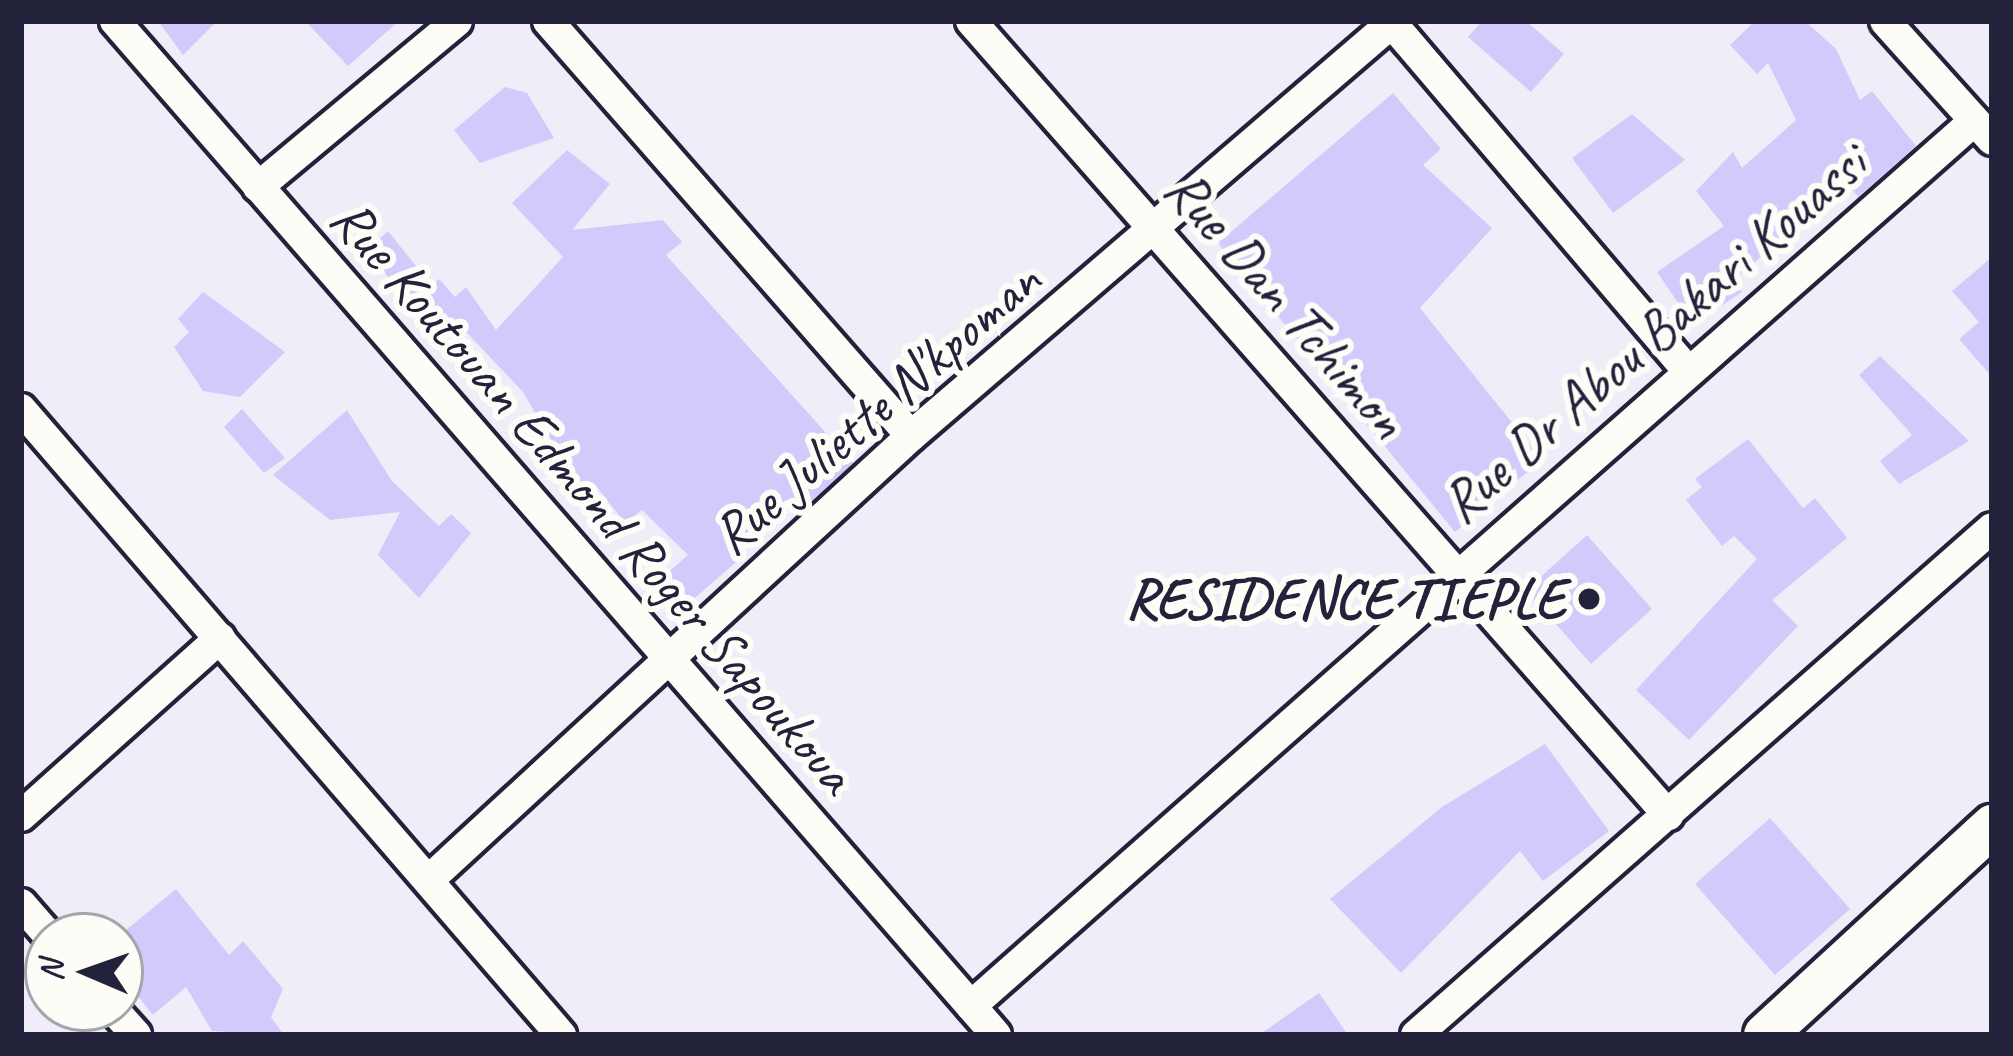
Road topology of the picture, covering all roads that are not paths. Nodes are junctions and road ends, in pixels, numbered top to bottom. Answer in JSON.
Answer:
{"nodes":[{"id":1,"x":115,"y":21,"type":"edge"},
{"id":2,"x":457,"y":21,"type":"edge"},
{"id":3,"x":548,"y":21,"type":"edge"},
{"id":4,"x":971,"y":21,"type":"edge"},
{"id":5,"x":1885,"y":21,"type":"edge"},
{"id":6,"x":1392,"y":22,"type":"edge"},
{"id":7,"x":1983,"y":130,"type":"edge"},
{"id":8,"x":258,"y":188,"type":"junction"},
{"id":9,"x":1156,"y":232,"type":"junction"},
{"id":10,"x":1688,"y":371,"type":"junction"},
{"id":11,"x":21,"y":410,"type":"edge"},
{"id":12,"x":911,"y":436,"type":"junction"},
{"id":13,"x":1992,"y":528,"type":"edge"},
{"id":14,"x":1455,"y":578,"type":"junction"},
{"id":15,"x":220,"y":638,"type":"junction"},
{"id":16,"x":667,"y":664,"type":"junction"},
{"id":17,"x":1668,"y":815,"type":"junction"},
{"id":18,"x":21,"y":816,"type":"edge"},
{"id":19,"x":1992,"y":826,"type":"edge"},
{"id":20,"x":431,"y":878,"type":"junction"},
{"id":21,"x":971,"y":1006,"type":"junction"},
{"id":22,"x":561,"y":1035,"type":"edge"},
{"id":23,"x":997,"y":1035,"type":"edge"},
{"id":24,"x":1415,"y":1035,"type":"edge"},
{"id":25,"x":1765,"y":1035,"type":"edge"}],
"edges":[{"from":1,"to":8,"type":"street","name":"Rue Koutouan Edmond Roger Sapoukoua"},
{"from":2,"to":8,"type":"street"},
{"from":3,"to":12,"type":"street"},
{"from":4,"to":9,"type":"street","name":"Rue Dan Tchimon"},
{"from":5,"to":7,"type":"street"},
{"from":6,"to":9,"type":"street","name":"Rue Juliette N'kpoman"},
{"from":6,"to":10,"type":"street"},
{"from":7,"to":10,"type":"street","name":"Rue Dr Abou Bakari Kouassi"},
{"from":8,"to":16,"type":"street","name":"Rue Koutouan Edmond Roger Sapoukoua"},
{"from":9,"to":12,"type":"street","name":"Rue Juliette N'kpoman"},
{"from":9,"to":14,"type":"street","name":"Rue Dan Tchimon"},
{"from":10,"to":14,"type":"street","name":"Rue Dr Abou Bakari Kouassi"},
{"from":11,"to":15,"type":"street"},
{"from":12,"to":16,"type":"street","name":"Rue Juliette N'kpoman"},
{"from":13,"to":17,"type":"street"},
{"from":14,"to":17,"type":"street","name":"Rue Dan Tchimon"},
{"from":14,"to":21,"type":"street","name":"Rue Dr Abou Bakari Kouassi"},
{"from":15,"to":18,"type":"street"},
{"from":15,"to":20,"type":"street"},
{"from":16,"to":20,"type":"street","name":"Rue Juliette N'kpoman"},
{"from":16,"to":21,"type":"street","name":"Rue Koutouan Edmond Roger Sapoukoua"},
{"from":17,"to":24,"type":"street"},
{"from":19,"to":25,"type":"main road"},
{"from":20,"to":22,"type":"street"},
{"from":21,"to":23,"type":"street","name":"Rue Koutouan Edmond Roger Sapoukoua"}]}
